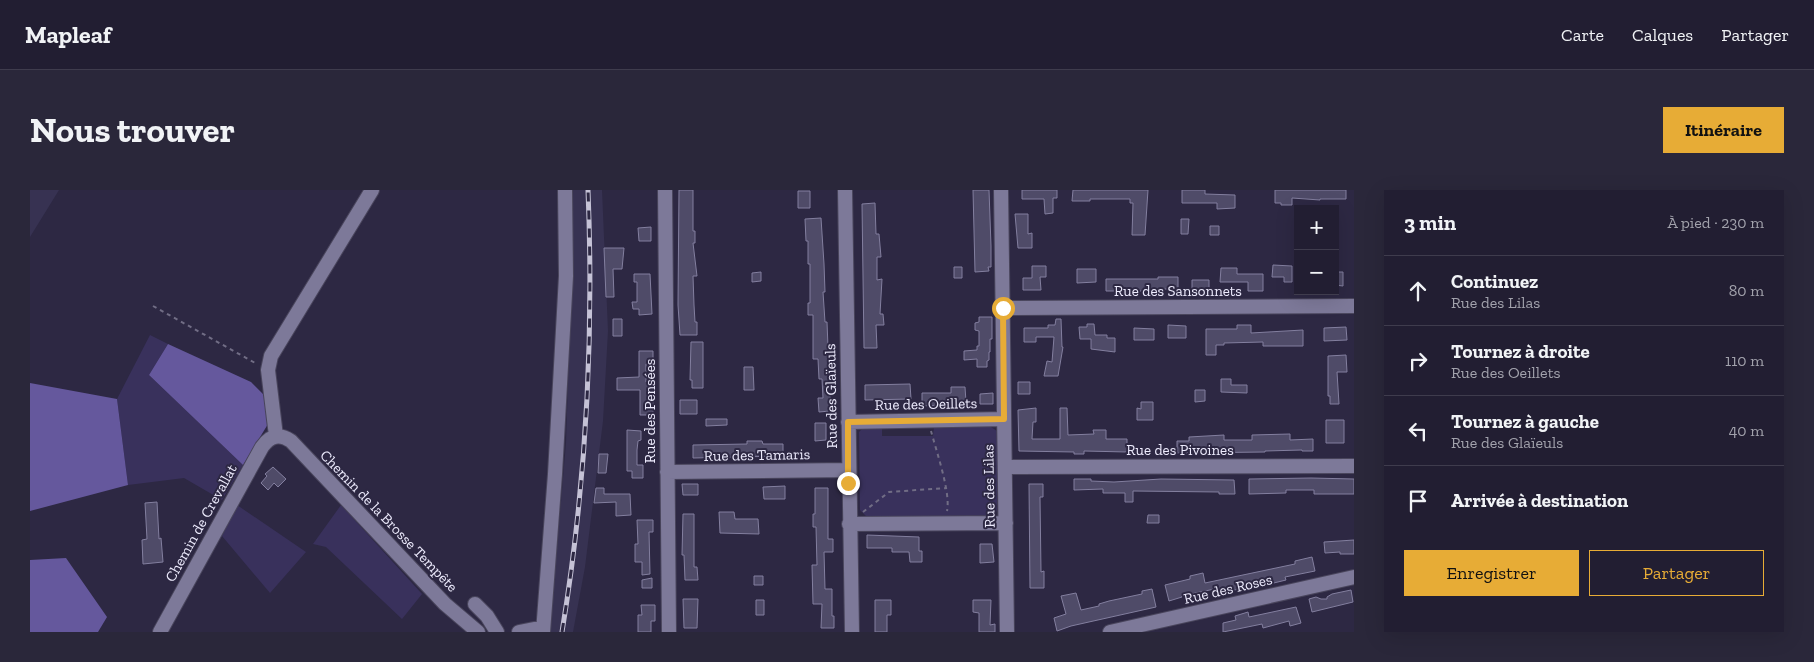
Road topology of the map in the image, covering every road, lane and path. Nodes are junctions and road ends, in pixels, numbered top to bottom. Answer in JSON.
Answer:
{"nodes":[{"id":1,"x":372,"y":190,"type":"edge"},
{"id":2,"x":565,"y":190,"type":"edge"},
{"id":3,"x":665,"y":190,"type":"edge"},
{"id":4,"x":845,"y":190,"type":"edge"},
{"id":5,"x":1001,"y":190,"type":"edge"},
{"id":6,"x":153,"y":306,"type":"dead end"},
{"id":7,"x":1354,"y":306,"type":"edge"},
{"id":8,"x":1003,"y":308,"type":"junction"},
{"id":9,"x":268,"y":370,"type":"junction"},
{"id":10,"x":1004,"y":419,"type":"junction"},
{"id":11,"x":848,"y":422,"type":"junction"},
{"id":12,"x":930,"y":426,"type":"dead end"},
{"id":13,"x":276,"y":436,"type":"junction"},
{"id":14,"x":1354,"y":466,"type":"edge"},
{"id":15,"x":1005,"y":467,"type":"junction"},
{"id":16,"x":848,"y":470,"type":"junction"},
{"id":17,"x":667,"y":472,"type":"junction"},
{"id":18,"x":946,"y":488,"type":"junction"},
{"id":19,"x":945,"y":518,"type":"dead end"},
{"id":20,"x":854,"y":520,"type":"junction"},
{"id":21,"x":1006,"y":523,"type":"junction"},
{"id":22,"x":1354,"y":577,"type":"edge"},
{"id":23,"x":475,"y":604,"type":"dead end"},
{"id":24,"x":543,"y":631,"type":"edge"},
{"id":25,"x":160,"y":632,"type":"edge"},
{"id":26,"x":478,"y":632,"type":"edge"},
{"id":27,"x":497,"y":632,"type":"edge"},
{"id":28,"x":519,"y":632,"type":"edge"},
{"id":29,"x":669,"y":632,"type":"edge"},
{"id":30,"x":852,"y":632,"type":"edge"},
{"id":31,"x":1006,"y":632,"type":"edge"},
{"id":32,"x":1110,"y":632,"type":"edge"}],
"edges":[{"from":1,"to":9,"type":"street"},
{"from":2,"to":24,"type":"street"},
{"from":3,"to":17,"type":"street","name":"Rue des Pensées"},
{"from":4,"to":11,"type":"street","name":"Rue des Glaïeuls"},
{"from":5,"to":8,"type":"street","name":"Rue des Lilas"},
{"from":6,"to":9,"type":"path"},
{"from":7,"to":8,"type":"street","name":"Rue des Sansonnets"},
{"from":8,"to":10,"type":"street","name":"Rue des Lilas"},
{"from":9,"to":13,"type":"street"},
{"from":10,"to":11,"type":"street","name":"Rue des Oeillets"},
{"from":10,"to":15,"type":"street","name":"Rue des Lilas"},
{"from":11,"to":16,"type":"street","name":"Rue des Glaïeuls"},
{"from":12,"to":18,"type":"path"},
{"from":13,"to":25,"type":"street","name":"Chemin de Crevallat"},
{"from":13,"to":26,"type":"street","name":"Chemin de la Brosse Tempête"},
{"from":14,"to":15,"type":"street","name":"Rue des Pivoines"},
{"from":15,"to":21,"type":"street","name":"Rue des Lilas"},
{"from":16,"to":17,"type":"street","name":"Rue des Tamaris"},
{"from":16,"to":20,"type":"street","name":"Rue des Glaïeuls"},
{"from":17,"to":29,"type":"street","name":"Rue des Pensées"},
{"from":18,"to":19,"type":"path"},
{"from":18,"to":20,"type":"path"},
{"from":20,"to":21,"type":"street"},
{"from":20,"to":30,"type":"street","name":"Rue des Glaïeuls"},
{"from":21,"to":31,"type":"street","name":"Rue des Lilas"},
{"from":22,"to":32,"type":"street","name":"Rue des Roses"},
{"from":23,"to":27,"type":"street"},
{"from":24,"to":28,"type":"street"}]}
